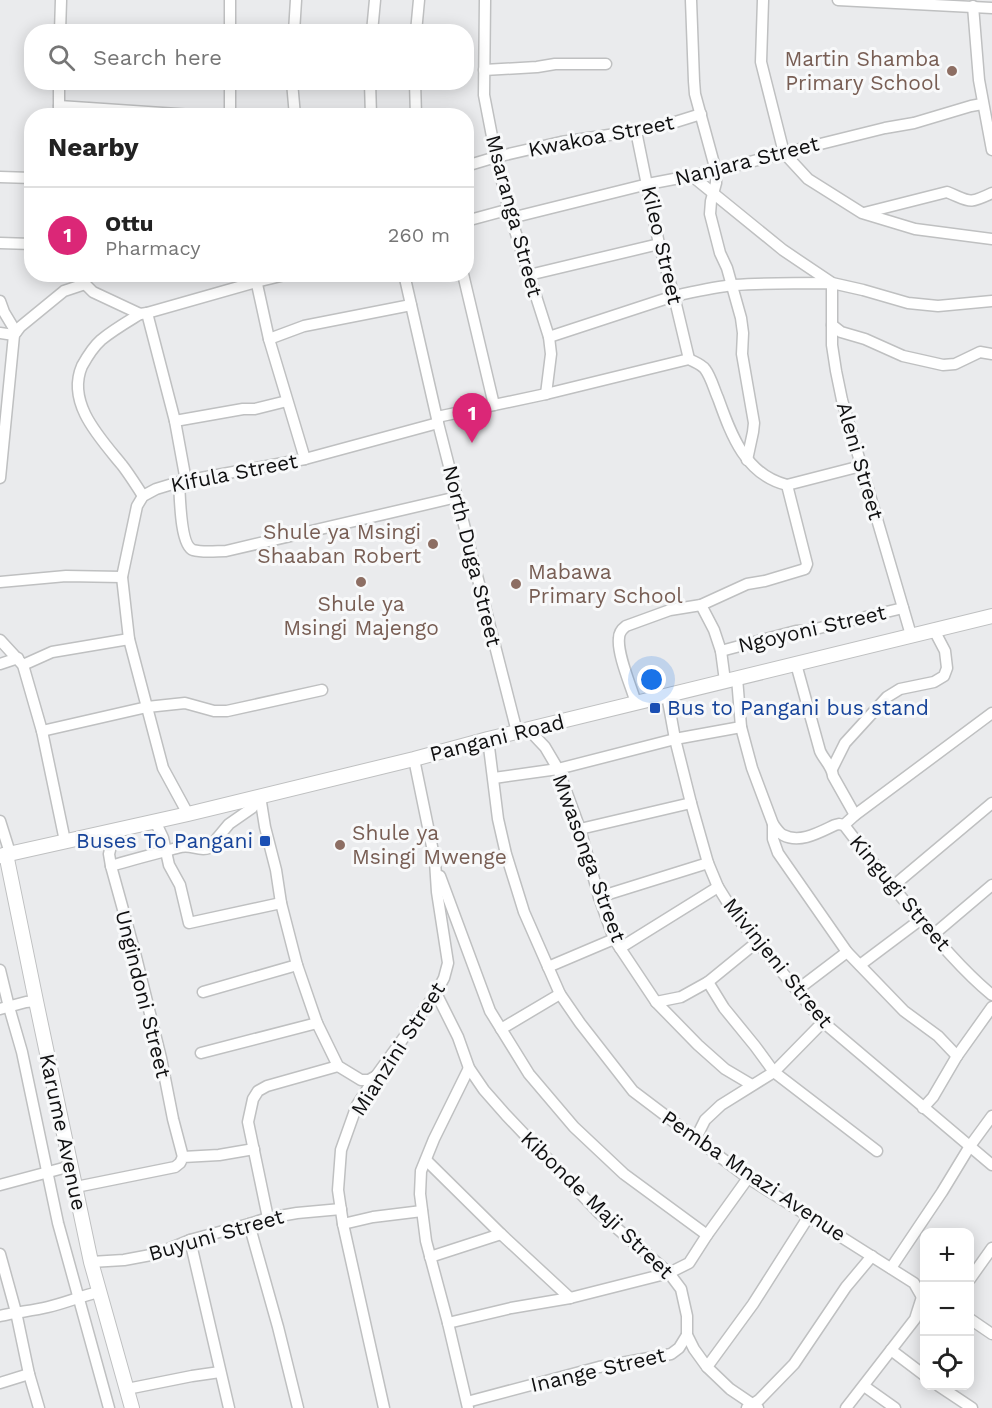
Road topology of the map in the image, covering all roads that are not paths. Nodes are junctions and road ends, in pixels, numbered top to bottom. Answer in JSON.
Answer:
{"nodes":[{"id":1,"x":61,"y":0,"type":"edge"},
{"id":2,"x":231,"y":0,"type":"edge"},
{"id":3,"x":296,"y":0,"type":"edge"},
{"id":4,"x":375,"y":0,"type":"edge"},
{"id":5,"x":419,"y":0,"type":"edge"},
{"id":6,"x":486,"y":0,"type":"edge"},
{"id":7,"x":691,"y":0,"type":"edge"},
{"id":8,"x":763,"y":0,"type":"edge"},
{"id":9,"x":838,"y":0,"type":"edge"},
{"id":10,"x":968,"y":4,"type":"edge"},
{"id":11,"x":992,"y":8,"type":"edge"},
{"id":12,"x":60,"y":24,"type":"edge"},
{"id":13,"x":230,"y":24,"type":"edge"},
{"id":14,"x":294,"y":24,"type":"edge"},
{"id":15,"x":373,"y":24,"type":"edge"},
{"id":16,"x":417,"y":24,"type":"edge"},
{"id":17,"x":606,"y":64,"type":"dead end"},
{"id":18,"x":484,"y":70,"type":"junction"},
{"id":19,"x":59,"y":90,"type":"edge"},
{"id":20,"x":230,"y":90,"type":"edge"},
{"id":21,"x":293,"y":90,"type":"edge"},
{"id":22,"x":370,"y":90,"type":"edge"},
{"id":23,"x":415,"y":90,"type":"edge"},
{"id":24,"x":982,"y":104,"type":"junction"},
{"id":25,"x":59,"y":108,"type":"edge"},
{"id":26,"x":230,"y":108,"type":"edge"},
{"id":27,"x":294,"y":108,"type":"edge"},
{"id":28,"x":371,"y":108,"type":"edge"},
{"id":29,"x":416,"y":108,"type":"edge"},
{"id":30,"x":701,"y":114,"type":"junction"},
{"id":31,"x":636,"y":131,"type":"junction"},
{"id":32,"x":992,"y":150,"type":"edge"},
{"id":33,"x":784,"y":153,"type":"junction"},
{"id":34,"x":496,"y":157,"type":"junction"},
{"id":35,"x":474,"y":164,"type":"edge"},
{"id":36,"x":716,"y":171,"type":"junction"},
{"id":37,"x":692,"y":176,"type":"junction"},
{"id":38,"x":0,"y":177,"type":"edge"},
{"id":39,"x":24,"y":178,"type":"edge"},
{"id":40,"x":648,"y":184,"type":"junction"},
{"id":41,"x":992,"y":193,"type":"edge"},
{"id":42,"x":713,"y":194,"type":"junction"},
{"id":43,"x":862,"y":213,"type":"junction"},
{"id":44,"x":510,"y":214,"type":"junction"},
{"id":45,"x":474,"y":220,"type":"edge"},
{"id":46,"x":992,"y":239,"type":"edge"},
{"id":47,"x":0,"y":244,"type":"edge"},
{"id":48,"x":24,"y":244,"type":"edge"},
{"id":49,"x":659,"y":244,"type":"junction"},
{"id":50,"x":528,"y":275,"type":"junction"},
{"id":51,"x":79,"y":282,"type":"edge"},
{"id":52,"x":86,"y":282,"type":"edge"},
{"id":53,"x":242,"y":282,"type":"edge"},
{"id":54,"x":256,"y":282,"type":"edge"},
{"id":55,"x":406,"y":282,"type":"edge"},
{"id":56,"x":466,"y":282,"type":"edge"},
{"id":57,"x":832,"y":283,"type":"junction"},
{"id":58,"x":732,"y":285,"type":"junction"},
{"id":59,"x":674,"y":296,"type":"junction"},
{"id":60,"x":0,"y":301,"type":"edge"},
{"id":61,"x":992,"y":301,"type":"edge"},
{"id":62,"x":411,"y":305,"type":"junction"},
{"id":63,"x":143,"y":313,"type":"junction"},
{"id":64,"x":832,"y":325,"type":"junction"},
{"id":65,"x":0,"y":333,"type":"edge"},
{"id":66,"x":15,"y":333,"type":"junction"},
{"id":67,"x":549,"y":337,"type":"junction"},
{"id":68,"x":269,"y":339,"type":"junction"},
{"id":69,"x":992,"y":354,"type":"edge"},
{"id":70,"x":689,"y":359,"type":"junction"},
{"id":71,"x":546,"y":394,"type":"junction"},
{"id":72,"x":287,"y":401,"type":"junction"},
{"id":73,"x":494,"y":405,"type":"junction"},
{"id":74,"x":438,"y":420,"type":"junction"},
{"id":75,"x":175,"y":421,"type":"junction"},
{"id":76,"x":1,"y":449,"type":"edge"},
{"id":77,"x":305,"y":459,"type":"junction"},
{"id":78,"x":747,"y":460,"type":"junction"},
{"id":79,"x":861,"y":466,"type":"junction"},
{"id":80,"x":0,"y":478,"type":"edge"},
{"id":81,"x":182,"y":482,"type":"junction"},
{"id":82,"x":787,"y":485,"type":"junction"},
{"id":83,"x":143,"y":496,"type":"junction"},
{"id":84,"x":457,"y":497,"type":"junction"},
{"id":85,"x":122,"y":577,"type":"junction"},
{"id":86,"x":0,"y":582,"type":"edge"},
{"id":87,"x":701,"y":605,"type":"junction"},
{"id":88,"x":903,"y":608,"type":"junction"},
{"id":89,"x":992,"y":616,"type":"edge"},
{"id":90,"x":934,"y":630,"type":"junction"},
{"id":91,"x":911,"y":635,"type":"junction"},
{"id":92,"x":129,"y":639,"type":"junction"},
{"id":93,"x":0,"y":640,"type":"edge"},
{"id":94,"x":721,"y":651,"type":"junction"},
{"id":95,"x":20,"y":661,"type":"junction"},
{"id":96,"x":0,"y":664,"type":"edge"},
{"id":97,"x":796,"y":664,"type":"junction"},
{"id":98,"x":731,"y":680,"type":"junction"},
{"id":99,"x":322,"y":690,"type":"dead end"},
{"id":100,"x":667,"y":696,"type":"junction"},
{"id":101,"x":636,"y":703,"type":"junction"},
{"id":102,"x":147,"y":707,"type":"junction"},
{"id":103,"x":992,"y":713,"type":"edge"},
{"id":104,"x":741,"y":727,"type":"junction"},
{"id":105,"x":42,"y":731,"type":"junction"},
{"id":106,"x":523,"y":731,"type":"junction"},
{"id":107,"x":488,"y":739,"type":"junction"},
{"id":108,"x":675,"y":739,"type":"junction"},
{"id":109,"x":414,"y":759,"type":"junction"},
{"id":110,"x":558,"y":769,"type":"junction"},
{"id":111,"x":832,"y":769,"type":"junction"},
{"id":112,"x":494,"y":778,"type":"junction"},
{"id":113,"x":260,"y":796,"type":"junction"},
{"id":114,"x":691,"y":803,"type":"junction"},
{"id":115,"x":992,"y":803,"type":"edge"},
{"id":116,"x":188,"y":814,"type":"junction"},
{"id":117,"x":855,"y":815,"type":"junction"},
{"id":118,"x":0,"y":821,"type":"edge"},
{"id":119,"x":155,"y":821,"type":"junction"},
{"id":120,"x":773,"y":824,"type":"junction"},
{"id":121,"x":844,"y":825,"type":"junction"},
{"id":122,"x":580,"y":829,"type":"junction"},
{"id":123,"x":115,"y":831,"type":"junction"},
{"id":124,"x":65,"y":841,"type":"junction"},
{"id":125,"x":166,"y":852,"type":"junction"},
{"id":126,"x":5,"y":854,"type":"edge"},
{"id":127,"x":435,"y":861,"type":"junction"},
{"id":128,"x":708,"y":863,"type":"junction"},
{"id":129,"x":111,"y":866,"type":"junction"},
{"id":130,"x":992,"y":885,"type":"edge"},
{"id":131,"x":892,"y":886,"type":"junction"},
{"id":132,"x":718,"y":887,"type":"junction"},
{"id":133,"x":599,"y":897,"type":"junction"},
{"id":134,"x":281,"y":903,"type":"junction"},
{"id":135,"x":920,"y":920,"type":"junction"},
{"id":136,"x":933,"y":935,"type":"junction"},
{"id":137,"x":757,"y":942,"type":"junction"},
{"id":138,"x":617,"y":944,"type":"junction"},
{"id":139,"x":847,"y":952,"type":"junction"},
{"id":140,"x":297,"y":965,"type":"junction"},
{"id":141,"x":860,"y":965,"type":"junction"},
{"id":142,"x":548,"y":967,"type":"junction"},
{"id":143,"x":0,"y":970,"type":"edge"},
{"id":144,"x":708,"y":982,"type":"junction"},
{"id":145,"x":797,"y":990,"type":"junction"},
{"id":146,"x":203,"y":992,"type":"dead end"},
{"id":147,"x":436,"y":993,"type":"junction"},
{"id":148,"x":561,"y":994,"type":"junction"},
{"id":149,"x":992,"y":994,"type":"edge"},
{"id":150,"x":31,"y":1002,"type":"junction"},
{"id":151,"x":656,"y":1002,"type":"junction"},
{"id":152,"x":7,"y":1007,"type":"edge"},
{"id":153,"x":992,"y":1007,"type":"edge"},
{"id":154,"x":823,"y":1022,"type":"junction"},
{"id":155,"x":317,"y":1023,"type":"junction"},
{"id":156,"x":501,"y":1029,"type":"junction"},
{"id":157,"x":201,"y":1053,"type":"dead end"},
{"id":158,"x":957,"y":1056,"type":"junction"},
{"id":159,"x":338,"y":1066,"type":"junction"},
{"id":160,"x":469,"y":1068,"type":"junction"},
{"id":161,"x":774,"y":1072,"type":"junction"},
{"id":162,"x":376,"y":1076,"type":"junction"},
{"id":163,"x":752,"y":1085,"type":"junction"},
{"id":164,"x":923,"y":1108,"type":"junction"},
{"id":165,"x":992,"y":1116,"type":"edge"},
{"id":166,"x":696,"y":1138,"type":"junction"},
{"id":167,"x":969,"y":1146,"type":"junction"},
{"id":168,"x":254,"y":1149,"type":"junction"},
{"id":169,"x":877,"y":1151,"type":"dead end"},
{"id":170,"x":183,"y":1158,"type":"junction"},
{"id":171,"x":426,"y":1160,"type":"junction"},
{"id":172,"x":992,"y":1165,"type":"edge"},
{"id":173,"x":59,"y":1168,"type":"junction"},
{"id":174,"x":748,"y":1178,"type":"junction"},
{"id":175,"x":0,"y":1185,"type":"edge"},
{"id":176,"x":76,"y":1187,"type":"junction"},
{"id":177,"x":341,"y":1209,"type":"junction"},
{"id":178,"x":422,"y":1211,"type":"junction"},
{"id":179,"x":809,"y":1216,"type":"junction"},
{"id":180,"x":268,"y":1218,"type":"junction"},
{"id":181,"x":249,"y":1224,"type":"junction"},
{"id":182,"x":344,"y":1224,"type":"junction"},
{"id":183,"x":501,"y":1234,"type":"junction"},
{"id":184,"x":707,"y":1235,"type":"junction"},
{"id":185,"x":190,"y":1240,"type":"junction"},
{"id":186,"x":992,"y":1248,"type":"edge"},
{"id":187,"x":0,"y":1254,"type":"edge"},
{"id":188,"x":872,"y":1256,"type":"junction"},
{"id":189,"x":430,"y":1257,"type":"junction"},
{"id":190,"x":91,"y":1262,"type":"junction"},
{"id":191,"x":891,"y":1268,"type":"junction"},
{"id":192,"x":974,"y":1272,"type":"edge"},
{"id":193,"x":669,"y":1273,"type":"junction"},
{"id":194,"x":920,"y":1293,"type":"edge"},
{"id":195,"x":88,"y":1295,"type":"junction"},
{"id":196,"x":570,"y":1298,"type":"junction"},
{"id":197,"x":920,"y":1306,"type":"edge"},
{"id":198,"x":16,"y":1312,"type":"junction"},
{"id":199,"x":0,"y":1316,"type":"edge"},
{"id":200,"x":974,"y":1322,"type":"edge"},
{"id":201,"x":448,"y":1323,"type":"junction"},
{"id":202,"x":992,"y":1334,"type":"edge"},
{"id":203,"x":687,"y":1335,"type":"junction"},
{"id":204,"x":891,"y":1350,"type":"junction"},
{"id":205,"x":707,"y":1367,"type":"junction"},
{"id":206,"x":220,"y":1372,"type":"junction"},
{"id":207,"x":920,"y":1372,"type":"edge"},
{"id":208,"x":29,"y":1374,"type":"junction"},
{"id":209,"x":0,"y":1383,"type":"edge"},
{"id":210,"x":864,"y":1386,"type":"junction"},
{"id":211,"x":128,"y":1389,"type":"junction"},
{"id":212,"x":945,"y":1390,"type":"edge"},
{"id":213,"x":467,"y":1405,"type":"edge"},
{"id":214,"x":752,"y":1407,"type":"edge"},
{"id":215,"x":39,"y":1408,"type":"edge"},
{"id":216,"x":109,"y":1408,"type":"edge"},
{"id":217,"x":132,"y":1408,"type":"edge"},
{"id":218,"x":229,"y":1408,"type":"edge"},
{"id":219,"x":298,"y":1408,"type":"edge"},
{"id":220,"x":384,"y":1408,"type":"edge"},
{"id":221,"x":846,"y":1408,"type":"edge"},
{"id":222,"x":895,"y":1408,"type":"edge"},
{"id":223,"x":972,"y":1408,"type":"edge"}],
"edges":[{"from":1,"to":12,"type":"street"},
{"from":2,"to":13,"type":"street"},
{"from":3,"to":14,"type":"street"},
{"from":4,"to":15,"type":"street"},
{"from":5,"to":16,"type":"street"},
{"from":6,"to":18,"type":"street","name":"Msaranga Street"},
{"from":7,"to":30,"type":"street"},
{"from":8,"to":33,"type":"street"},
{"from":9,"to":10,"type":"street"},
{"from":10,"to":11,"type":"street"},
{"from":10,"to":24,"type":"street"},
{"from":17,"to":18,"type":"street"},
{"from":18,"to":34,"type":"street","name":"Msaranga Street"},
{"from":19,"to":25,"type":"street"},
{"from":20,"to":26,"type":"street"},
{"from":21,"to":27,"type":"street"},
{"from":22,"to":28,"type":"street"},
{"from":23,"to":29,"type":"street"},
{"from":24,"to":32,"type":"street"},
{"from":24,"to":33,"type":"street","name":"Nanjara Street"},
{"from":30,"to":31,"type":"street","name":"Kwakoa Street"},
{"from":30,"to":36,"type":"street"},
{"from":31,"to":34,"type":"street","name":"Kwakoa Street"},
{"from":31,"to":40,"type":"street","name":"Kileo Street"},
{"from":33,"to":36,"type":"street","name":"Nanjara Street"},
{"from":33,"to":43,"type":"street"},
{"from":34,"to":35,"type":"street","name":"Kwakoa Street"},
{"from":34,"to":44,"type":"street","name":"Msaranga Street"},
{"from":36,"to":37,"type":"street","name":"Nanjara Street"},
{"from":36,"to":42,"type":"street"},
{"from":37,"to":40,"type":"street","name":"Nanjara Street"},
{"from":37,"to":42,"type":"street"},
{"from":38,"to":39,"type":"street"},
{"from":40,"to":44,"type":"street","name":"Nanjara Street"},
{"from":40,"to":49,"type":"street","name":"Kileo Street"},
{"from":41,"to":43,"type":"street"},
{"from":42,"to":57,"type":"street"},
{"from":42,"to":58,"type":"street"},
{"from":43,"to":46,"type":"street"},
{"from":44,"to":45,"type":"street","name":"Nanjara Street"},
{"from":44,"to":50,"type":"street","name":"Msaranga Street"},
{"from":47,"to":48,"type":"street"},
{"from":49,"to":50,"type":"street"},
{"from":49,"to":59,"type":"street","name":"Kileo Street"},
{"from":50,"to":67,"type":"street","name":"Msaranga Street"},
{"from":51,"to":66,"type":"street"},
{"from":52,"to":63,"type":"street"},
{"from":53,"to":63,"type":"street"},
{"from":54,"to":68,"type":"street"},
{"from":55,"to":62,"type":"street","name":"North Duga Street"},
{"from":56,"to":73,"type":"street"},
{"from":57,"to":58,"type":"street"},
{"from":57,"to":61,"type":"street"},
{"from":57,"to":64,"type":"street","name":"Aleni Street"},
{"from":58,"to":59,"type":"street"},
{"from":58,"to":78,"type":"street"},
{"from":59,"to":67,"type":"street"},
{"from":59,"to":70,"type":"street","name":"Kileo Street"},
{"from":60,"to":66,"type":"street"},
{"from":62,"to":68,"type":"street"},
{"from":62,"to":74,"type":"street","name":"North Duga Street"},
{"from":63,"to":75,"type":"street"},
{"from":63,"to":83,"type":"street"},
{"from":64,"to":69,"type":"street"},
{"from":64,"to":79,"type":"street","name":"Aleni Street"},
{"from":65,"to":66,"type":"street"},
{"from":66,"to":76,"type":"street"},
{"from":67,"to":71,"type":"street","name":"Msaranga Street"},
{"from":68,"to":72,"type":"street"},
{"from":70,"to":71,"type":"street","name":"Kifula Street"},
{"from":70,"to":78,"type":"street"},
{"from":71,"to":73,"type":"street","name":"Kifula Street"},
{"from":72,"to":75,"type":"street"},
{"from":72,"to":77,"type":"street"},
{"from":73,"to":74,"type":"street","name":"Kifula Street"},
{"from":74,"to":77,"type":"street","name":"Kifula Street"},
{"from":74,"to":84,"type":"street","name":"North Duga Street"},
{"from":75,"to":81,"type":"street"},
{"from":76,"to":80,"type":"street"},
{"from":77,"to":81,"type":"street","name":"Kifula Street"},
{"from":78,"to":82,"type":"street"},
{"from":79,"to":82,"type":"street"},
{"from":79,"to":88,"type":"street","name":"Aleni Street"},
{"from":81,"to":83,"type":"street","name":"Kifula Street"},
{"from":81,"to":84,"type":"street"},
{"from":82,"to":87,"type":"street"},
{"from":83,"to":85,"type":"street","name":"Kifula Street"},
{"from":84,"to":106,"type":"street","name":"North Duga Street"},
{"from":85,"to":86,"type":"street"},
{"from":85,"to":92,"type":"street","name":"Kifula Street"},
{"from":87,"to":94,"type":"street","name":"Ngoyoni Street"},
{"from":87,"to":101,"type":"street"},
{"from":88,"to":91,"type":"street","name":"Aleni Street"},
{"from":88,"to":94,"type":"street","name":"Ngoyoni Street"},
{"from":89,"to":90,"type":"main road","name":"Pangani Road"},
{"from":90,"to":91,"type":"main road","name":"Pangani Road"},
{"from":90,"to":111,"type":"street"},
{"from":91,"to":97,"type":"main road","name":"Pangani Road"},
{"from":92,"to":95,"type":"street"},
{"from":92,"to":102,"type":"street","name":"Kifula Street"},
{"from":93,"to":95,"type":"street"},
{"from":94,"to":98,"type":"street","name":"Ngoyoni Street"},
{"from":95,"to":96,"type":"street"},
{"from":95,"to":105,"type":"street"},
{"from":97,"to":98,"type":"main road","name":"Pangani Road"},
{"from":97,"to":111,"type":"street"},
{"from":98,"to":100,"type":"main road","name":"Pangani Road"},
{"from":98,"to":104,"type":"street"},
{"from":99,"to":102,"type":"street"},
{"from":100,"to":101,"type":"main road","name":"Pangani Road"},
{"from":100,"to":108,"type":"street","name":"Mivinjeni Street"},
{"from":101,"to":106,"type":"main road","name":"Pangani Road"},
{"from":102,"to":105,"type":"street"},
{"from":102,"to":116,"type":"street","name":"Kifula Street"},
{"from":103,"to":117,"type":"street"},
{"from":104,"to":108,"type":"street"},
{"from":104,"to":120,"type":"street"},
{"from":105,"to":124,"type":"street"},
{"from":106,"to":107,"type":"main road","name":"Pangani Road"},
{"from":106,"to":110,"type":"street","name":"Mwasonga Street"},
{"from":107,"to":109,"type":"main road","name":"Pangani Road"},
{"from":107,"to":112,"type":"street","name":"Pemba Mnazi Avenue"},
{"from":108,"to":110,"type":"street"},
{"from":108,"to":114,"type":"street","name":"Mivinjeni Street"},
{"from":109,"to":113,"type":"main road","name":"Pangani Road"},
{"from":109,"to":127,"type":"street","name":"Mianzini Street"},
{"from":110,"to":112,"type":"street"},
{"from":110,"to":122,"type":"street","name":"Mwasonga Street"},
{"from":111,"to":117,"type":"street"},
{"from":112,"to":142,"type":"street","name":"Pemba Mnazi Avenue"},
{"from":113,"to":116,"type":"main road","name":"Pangani Road"},
{"from":113,"to":125,"type":"street"},
{"from":113,"to":134,"type":"street"},
{"from":114,"to":122,"type":"street"},
{"from":114,"to":128,"type":"street","name":"Mivinjeni Street"},
{"from":115,"to":131,"type":"street"},
{"from":116,"to":119,"type":"main road","name":"Pangani Road"},
{"from":117,"to":121,"type":"street"},
{"from":118,"to":126,"type":"street"},
{"from":119,"to":123,"type":"main road","name":"Pangani Road"},
{"from":119,"to":125,"type":"street"},
{"from":120,"to":121,"type":"street","name":"Kingugi Street"},
{"from":120,"to":139,"type":"street"},
{"from":121,"to":131,"type":"street","name":"Kingugi Street"},
{"from":122,"to":133,"type":"street","name":"Mwasonga Street"},
{"from":123,"to":124,"type":"main road","name":"Pangani Road"},
{"from":123,"to":129,"type":"street","name":"Ungindoni Street"},
{"from":124,"to":126,"type":"main road","name":"Pangani Road"},
{"from":125,"to":129,"type":"street"},
{"from":125,"to":134,"type":"street"},
{"from":126,"to":150,"type":"main road","name":"Karume Avenue"},
{"from":127,"to":147,"type":"street","name":"Mianzini Street"},
{"from":127,"to":156,"type":"street"},
{"from":128,"to":132,"type":"street","name":"Mivinjeni Street"},
{"from":128,"to":133,"type":"street"},
{"from":129,"to":170,"type":"street","name":"Ungindoni Street"},
{"from":130,"to":136,"type":"street"},
{"from":131,"to":135,"type":"street","name":"Kingugi Street"},
{"from":132,"to":137,"type":"street","name":"Mivinjeni Street"},
{"from":132,"to":138,"type":"street"},
{"from":133,"to":138,"type":"street","name":"Mwasonga Street"},
{"from":134,"to":140,"type":"street"},
{"from":135,"to":136,"type":"street","name":"Kingugi Street"},
{"from":135,"to":141,"type":"street"},
{"from":136,"to":149,"type":"street","name":"Kingugi Street"},
{"from":137,"to":144,"type":"street"},
{"from":137,"to":145,"type":"street","name":"Mivinjeni Street"},
{"from":138,"to":142,"type":"street"},
{"from":138,"to":151,"type":"street","name":"Mwasonga Street"},
{"from":139,"to":141,"type":"street"},
{"from":139,"to":145,"type":"street"},
{"from":140,"to":146,"type":"street"},
{"from":140,"to":155,"type":"street"},
{"from":141,"to":158,"type":"street"},
{"from":142,"to":148,"type":"street","name":"Pemba Mnazi Avenue"},
{"from":143,"to":152,"type":"street"},
{"from":144,"to":151,"type":"street"},
{"from":144,"to":161,"type":"street"},
{"from":145,"to":154,"type":"street","name":"Mivinjeni Street"},
{"from":147,"to":160,"type":"street","name":"Kibonde Maji Street"},
{"from":147,"to":162,"type":"street","name":"Mianzini Street"},
{"from":148,"to":156,"type":"street"},
{"from":148,"to":166,"type":"street","name":"Pemba Mnazi Avenue"},
{"from":150,"to":152,"type":"street"},
{"from":150,"to":173,"type":"main road","name":"Karume Avenue"},
{"from":151,"to":163,"type":"street","name":"Mwasonga Street"},
{"from":152,"to":173,"type":"street"},
{"from":153,"to":158,"type":"street"},
{"from":154,"to":161,"type":"street"},
{"from":154,"to":164,"type":"street","name":"Mivinjeni Street"},
{"from":155,"to":157,"type":"street"},
{"from":155,"to":159,"type":"street"},
{"from":156,"to":184,"type":"street"},
{"from":158,"to":164,"type":"street"},
{"from":159,"to":162,"type":"street"},
{"from":159,"to":168,"type":"street"},
{"from":160,"to":171,"type":"street"},
{"from":160,"to":193,"type":"street","name":"Kibonde Maji Street"},
{"from":161,"to":163,"type":"street"},
{"from":161,"to":169,"type":"street"},
{"from":162,"to":177,"type":"street","name":"Mianzini Street"},
{"from":163,"to":166,"type":"street"},
{"from":164,"to":167,"type":"street","name":"Mivinjeni Street"},
{"from":165,"to":167,"type":"street"},
{"from":166,"to":174,"type":"street","name":"Pemba Mnazi Avenue"},
{"from":167,"to":172,"type":"street","name":"Mivinjeni Street"},
{"from":167,"to":191,"type":"street"},
{"from":168,"to":170,"type":"street"},
{"from":168,"to":180,"type":"street"},
{"from":170,"to":176,"type":"street"},
{"from":171,"to":178,"type":"street"},
{"from":171,"to":183,"type":"street"},
{"from":173,"to":175,"type":"street"},
{"from":173,"to":176,"type":"main road","name":"Karume Avenue"},
{"from":173,"to":195,"type":"street"},
{"from":174,"to":179,"type":"street","name":"Pemba Mnazi Avenue"},
{"from":174,"to":184,"type":"street"},
{"from":176,"to":190,"type":"main road","name":"Karume Avenue"},
{"from":177,"to":180,"type":"street","name":"Buyuni Street"},
{"from":177,"to":182,"type":"street","name":"Mianzini Street"},
{"from":178,"to":182,"type":"street"},
{"from":178,"to":189,"type":"street"},
{"from":179,"to":188,"type":"street","name":"Pemba Mnazi Avenue"},
{"from":179,"to":205,"type":"street"},
{"from":180,"to":181,"type":"street","name":"Buyuni Street"},
{"from":181,"to":185,"type":"street","name":"Buyuni Street"},
{"from":181,"to":219,"type":"street"},
{"from":182,"to":220,"type":"street","name":"Mianzini Street"},
{"from":183,"to":189,"type":"street"},
{"from":183,"to":196,"type":"street"},
{"from":184,"to":193,"type":"street"},
{"from":185,"to":190,"type":"street","name":"Buyuni Street"},
{"from":185,"to":206,"type":"street"},
{"from":186,"to":192,"type":"street"},
{"from":187,"to":198,"type":"street"},
{"from":188,"to":191,"type":"street","name":"Pemba Mnazi Avenue"},
{"from":188,"to":214,"type":"street"},
{"from":189,"to":201,"type":"street"},
{"from":190,"to":195,"type":"main road","name":"Karume Avenue"},
{"from":191,"to":194,"type":"street","name":"Pemba Mnazi Avenue"},
{"from":193,"to":196,"type":"street"},
{"from":193,"to":203,"type":"street","name":"Kibonde Maji Street"},
{"from":195,"to":198,"type":"street"},
{"from":195,"to":211,"type":"main road","name":"Karume Avenue"},
{"from":195,"to":216,"type":"street"},
{"from":196,"to":201,"type":"street"},
{"from":197,"to":204,"type":"street"},
{"from":198,"to":199,"type":"street"},
{"from":198,"to":208,"type":"street"},
{"from":200,"to":202,"type":"street"},
{"from":201,"to":213,"type":"street"},
{"from":203,"to":205,"type":"street","name":"Kibonde Maji Street"},
{"from":203,"to":213,"type":"street","name":"Inange Street"},
{"from":204,"to":207,"type":"street"},
{"from":204,"to":210,"type":"street"},
{"from":205,"to":214,"type":"street","name":"Kibonde Maji Street"},
{"from":206,"to":211,"type":"street"},
{"from":206,"to":218,"type":"street"},
{"from":208,"to":209,"type":"street"},
{"from":208,"to":215,"type":"street"},
{"from":210,"to":221,"type":"street"},
{"from":210,"to":222,"type":"street"},
{"from":211,"to":217,"type":"main road","name":"Karume Avenue"},
{"from":212,"to":223,"type":"street"}]}
